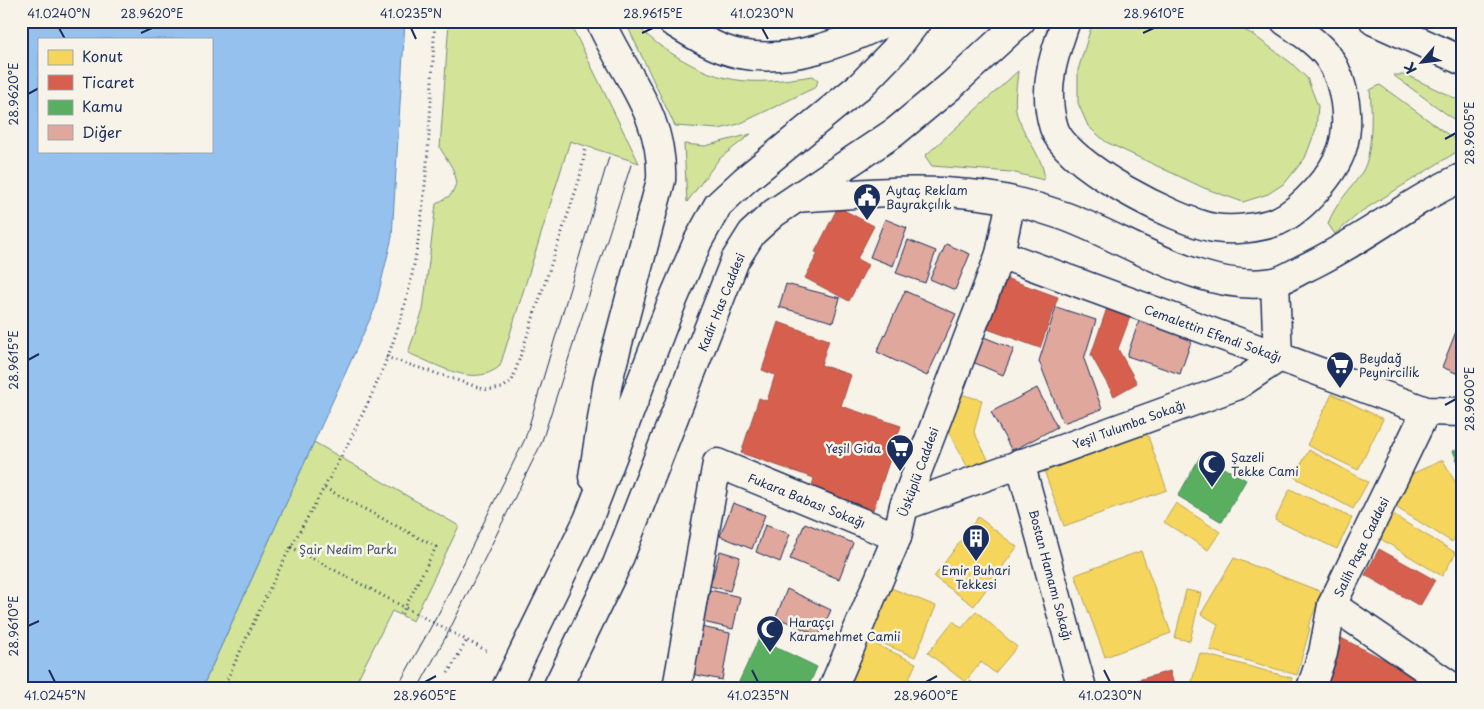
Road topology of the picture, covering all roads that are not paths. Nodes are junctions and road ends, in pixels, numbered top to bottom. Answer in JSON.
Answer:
{"nodes":[{"id":1,"x":600,"y":21,"type":"edge"},
{"id":2,"x":671,"y":21,"type":"edge"},
{"id":3,"x":888,"y":21,"type":"edge"},
{"id":4,"x":917,"y":21,"type":"edge"},
{"id":5,"x":1021,"y":21,"type":"edge"},
{"id":6,"x":1066,"y":21,"type":"edge"},
{"id":7,"x":1285,"y":21,"type":"edge"},
{"id":8,"x":1374,"y":21,"type":"edge"},
{"id":9,"x":1463,"y":61,"type":"edge"},
{"id":10,"x":1463,"y":177,"type":"edge"},
{"id":11,"x":794,"y":198,"type":"junction"},
{"id":12,"x":1011,"y":201,"type":"junction"},
{"id":13,"x":1000,"y":254,"type":"junction"},
{"id":14,"x":1275,"y":282,"type":"junction"},
{"id":15,"x":1278,"y":358,"type":"junction"},
{"id":16,"x":1426,"y":411,"type":"junction"},
{"id":17,"x":1463,"y":412,"type":"edge"},
{"id":18,"x":1020,"y":463,"type":"junction"},
{"id":19,"x":904,"y":506,"type":"junction"},
{"id":20,"x":588,"y":520,"type":"junction"},
{"id":21,"x":897,"y":537,"type":"junction"},
{"id":22,"x":1332,"y":604,"type":"junction"},
{"id":23,"x":506,"y":688,"type":"edge"},
{"id":24,"x":557,"y":688,"type":"edge"},
{"id":25,"x":677,"y":688,"type":"edge"},
{"id":26,"x":833,"y":688,"type":"edge"},
{"id":27,"x":1082,"y":688,"type":"edge"},
{"id":28,"x":1311,"y":688,"type":"edge"},
{"id":29,"x":1454,"y":688,"type":"edge"}],
"edges":[{"from":1,"to":20,"type":"main road"},
{"from":2,"to":3,"type":"main road"},
{"from":4,"to":20,"type":"main road"},
{"from":5,"to":11,"type":"main road","name":"Kadir Has Caddesi"},
{"from":6,"to":7,"type":"main road"},
{"from":8,"to":9,"type":"main road"},
{"from":10,"to":14,"type":"main road"},
{"from":11,"to":12,"type":"main road"},
{"from":11,"to":24,"type":"main road","name":"Kadir Has Caddesi"},
{"from":12,"to":13,"type":"main road","name":"Üsküplü Caddesi"},
{"from":12,"to":14,"type":"main road"},
{"from":13,"to":15,"type":"main road","name":"Cemalettin Efendi Sokağı"},
{"from":13,"to":19,"type":"main road","name":"Üsküplü Caddesi"},
{"from":14,"to":15,"type":"main road"},
{"from":15,"to":16,"type":"main road","name":"Cemalettin Efendi Sokağı"},
{"from":15,"to":18,"type":"main road","name":"Yeşil Tulumba Sokağı"},
{"from":16,"to":17,"type":"main road","name":"Cemalettin Efendi Sokağı"},
{"from":16,"to":22,"type":"main road","name":"Salih Paşa Caddesi"},
{"from":18,"to":19,"type":"main road","name":"Yeşil Tulumba Sokağı"},
{"from":18,"to":27,"type":"main road","name":"Bostan Hamamı Sokağı"},
{"from":19,"to":21,"type":"main road","name":"Üsküplü Caddesi"},
{"from":20,"to":23,"type":"main road"},
{"from":21,"to":25,"type":"main road","name":"Fukara Babası Sokağı"},
{"from":21,"to":26,"type":"main road","name":"Üsküplü Caddesi"},
{"from":22,"to":28,"type":"main road","name":"Salih Paşa Caddesi"},
{"from":22,"to":29,"type":"main road"}]}
